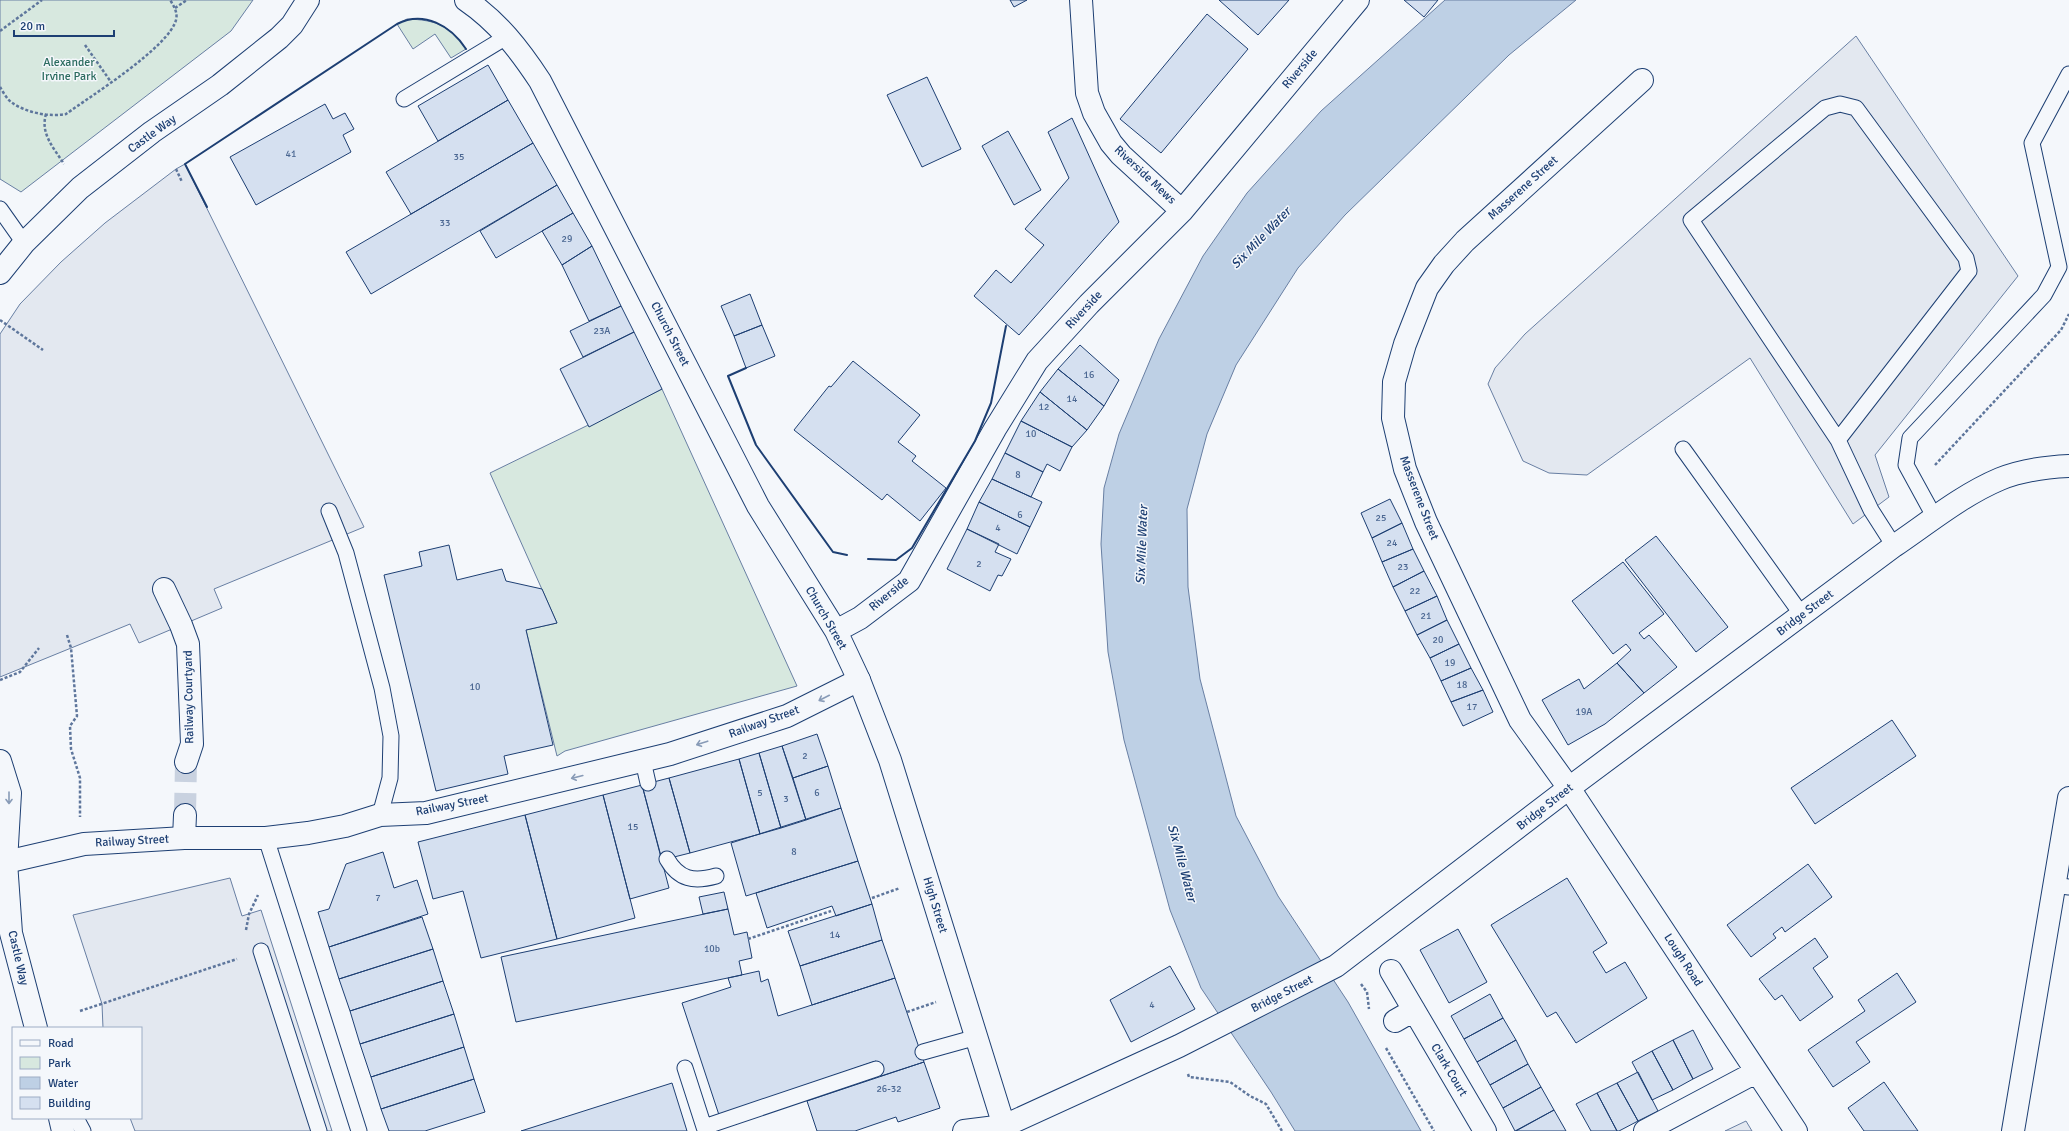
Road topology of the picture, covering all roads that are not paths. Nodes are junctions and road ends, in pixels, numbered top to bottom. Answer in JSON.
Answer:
{"nodes":[{"id":1,"x":308,"y":0,"type":"edge"},
{"id":2,"x":466,"y":0,"type":"edge"},
{"id":3,"x":1081,"y":0,"type":"edge"},
{"id":4,"x":1358,"y":0,"type":"edge"},
{"id":5,"x":508,"y":36,"type":"junction"},
{"id":6,"x":2069,"y":74,"type":"edge"},
{"id":7,"x":1642,"y":80,"type":"dead end"},
{"id":8,"x":404,"y":99,"type":"dead end"},
{"id":9,"x":0,"y":209,"type":"edge"},
{"id":10,"x":1182,"y":211,"type":"junction"},
{"id":11,"x":24,"y":243,"type":"junction"},
{"id":12,"x":0,"y":273,"type":"edge"},
{"id":13,"x":1838,"y":440,"type":"junction"},
{"id":14,"x":1683,"y":448,"type":"dead end"},
{"id":15,"x":2069,"y":466,"type":"edge"},
{"id":16,"x":329,"y":511,"type":"dead end"},
{"id":17,"x":1935,"y":518,"type":"junction"},
{"id":18,"x":1894,"y":546,"type":"junction"},
{"id":19,"x":164,"y":589,"type":"dead end"},
{"id":20,"x":1802,"y":615,"type":"junction"},
{"id":21,"x":836,"y":631,"type":"junction"},
{"id":22,"x":859,"y":680,"type":"junction"},
{"id":23,"x":0,"y":761,"type":"edge"},
{"id":24,"x":643,"y":761,"type":"junction"},
{"id":25,"x":186,"y":762,"type":"tunnel mouth"},
{"id":26,"x":648,"y":783,"type":"dead end"},
{"id":27,"x":1569,"y":788,"type":"junction"},
{"id":28,"x":2069,"y":798,"type":"edge"},
{"id":29,"x":185,"y":814,"type":"tunnel mouth"},
{"id":30,"x":380,"y":815,"type":"junction"},
{"id":31,"x":184,"y":838,"type":"junction"},
{"id":32,"x":266,"y":838,"type":"junction"},
{"id":33,"x":3,"y":858,"type":"edge"},
{"id":34,"x":667,"y":859,"type":"dead end"},
{"id":35,"x":716,"y":876,"type":"dead end"},
{"id":36,"x":2062,"y":886,"type":"edge"},
{"id":37,"x":261,"y":951,"type":"road end"},
{"id":38,"x":1391,"y":971,"type":"dead end"},
{"id":39,"x":1414,"y":1010,"type":"junction"},
{"id":40,"x":1395,"y":1022,"type":"dead end"},
{"id":41,"x":36,"y":1027,"type":"edge"},
{"id":42,"x":977,"y":1037,"type":"junction"},
{"id":43,"x":923,"y":1052,"type":"dead end"},
{"id":44,"x":685,"y":1068,"type":"dead end"},
{"id":45,"x":876,"y":1069,"type":"dead end"},
{"id":46,"x":1756,"y":1072,"type":"junction"},
{"id":47,"x":60,"y":1119,"type":"edge"},
{"id":48,"x":77,"y":1119,"type":"edge"},
{"id":49,"x":1002,"y":1129,"type":"edge"},
{"id":50,"x":63,"y":1131,"type":"edge"},
{"id":51,"x":83,"y":1131,"type":"edge"},
{"id":52,"x":319,"y":1131,"type":"edge"},
{"id":53,"x":359,"y":1131,"type":"edge"},
{"id":54,"x":964,"y":1131,"type":"edge"},
{"id":55,"x":1485,"y":1131,"type":"edge"},
{"id":56,"x":1645,"y":1131,"type":"edge"},
{"id":57,"x":1796,"y":1131,"type":"edge"},
{"id":58,"x":2013,"y":1131,"type":"edge"}],
"edges":[{"from":1,"to":11,"type":"main road","name":"Castle Way"},
{"from":2,"to":5,"type":"main road","name":"Church Street"},
{"from":3,"to":10,"type":"main road","name":"Riverside Mews"},
{"from":4,"to":10,"type":"main road","name":"Riverside"},
{"from":5,"to":8,"type":"lane"},
{"from":5,"to":21,"type":"main road","name":"Church Street"},
{"from":6,"to":17,"type":"lane"},
{"from":7,"to":27,"type":"main road","name":"Masserene Street"},
{"from":9,"to":11,"type":"lane"},
{"from":10,"to":21,"type":"main road","name":"Riverside"},
{"from":11,"to":12,"type":"main road","name":"Castle Way"},
{"from":13,"to":13,"type":"lane"},
{"from":13,"to":18,"type":"lane"},
{"from":14,"to":20,"type":"lane"},
{"from":15,"to":17,"type":"main road","name":"Bridge Street"},
{"from":16,"to":30,"type":"lane"},
{"from":17,"to":18,"type":"main road","name":"Bridge Street"},
{"from":18,"to":20,"type":"main road","name":"Bridge Street"},
{"from":19,"to":25,"type":"main road","name":"Railway Courtyard"},
{"from":20,"to":27,"type":"main road","name":"Bridge Street"},
{"from":21,"to":22,"type":"main road","name":"Church Street"},
{"from":22,"to":24,"type":"main road","name":"Railway Street","one_way":true},
{"from":22,"to":42,"type":"main road","name":"High Street"},
{"from":23,"to":33,"type":"main road","name":"Castle Way","one_way":true},
{"from":24,"to":26,"type":"lane"},
{"from":24,"to":30,"type":"main road","name":"Railway Street","one_way":true},
{"from":27,"to":46,"type":"main road","name":"Lough Road"},
{"from":27,"to":49,"type":"main road","name":"Bridge Street"},
{"from":28,"to":36,"type":"main road"},
{"from":29,"to":31,"type":"main road"},
{"from":30,"to":32,"type":"main road","name":"Railway Street"},
{"from":31,"to":32,"type":"main road","name":"Railway Street"},
{"from":31,"to":33,"type":"main road","name":"Railway Street"},
{"from":32,"to":53,"type":"lane"},
{"from":33,"to":41,"type":"main road","name":"Castle Way"},
{"from":34,"to":35,"type":"lane"},
{"from":36,"to":58,"type":"main road"},
{"from":37,"to":52,"type":"lane"},
{"from":38,"to":39,"type":"main road","name":"Clark Court"},
{"from":39,"to":40,"type":"main road"},
{"from":39,"to":55,"type":"main road","name":"Clark Court"},
{"from":42,"to":43,"type":"lane"},
{"from":42,"to":49,"type":"main road","name":"High Street"},
{"from":44,"to":45,"type":"lane"},
{"from":46,"to":56,"type":"main road"},
{"from":46,"to":57,"type":"main road","name":"Lough Road"},
{"from":47,"to":50,"type":"main road"},
{"from":48,"to":51,"type":"lane"},
{"from":49,"to":54,"type":"main road","name":"Bridge Street"}]}
